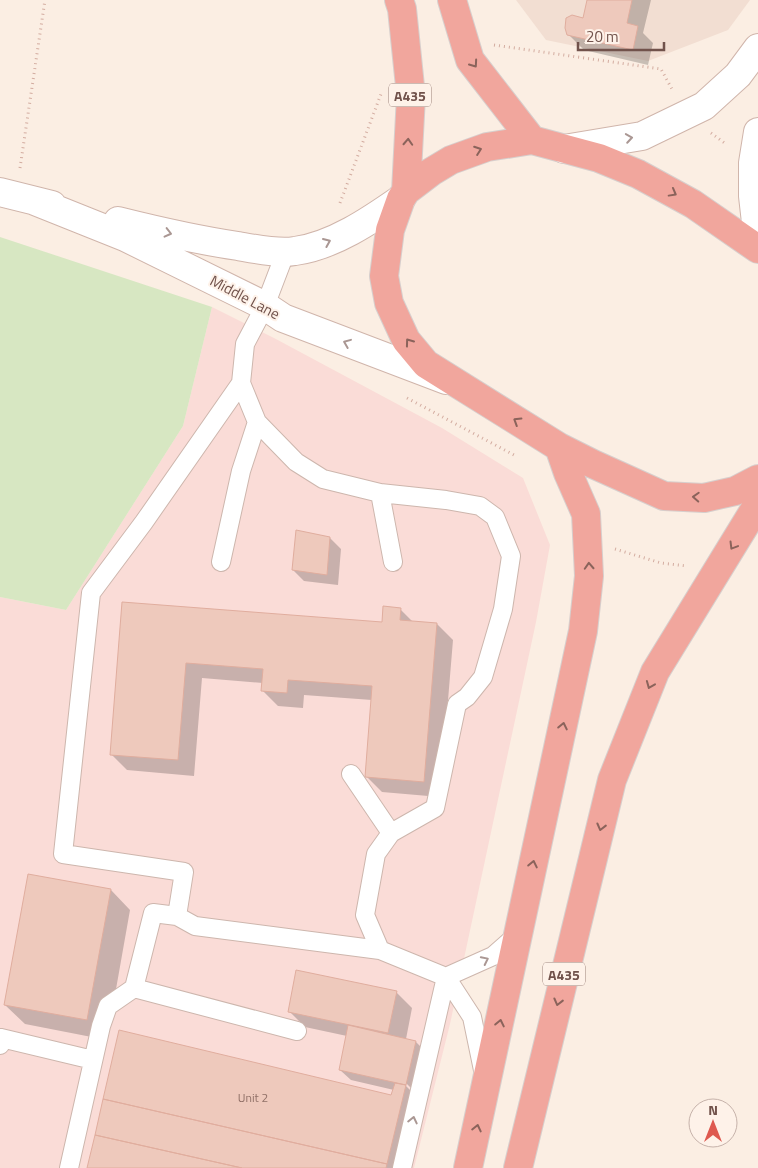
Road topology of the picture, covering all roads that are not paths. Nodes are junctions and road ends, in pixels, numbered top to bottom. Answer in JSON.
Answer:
{"nodes":[{"id":1,"x":400,"y":0,"type":"edge"},
{"id":2,"x":452,"y":0,"type":"edge"},
{"id":3,"x":758,"y":48,"type":"edge"},
{"id":4,"x":758,"y":132,"type":"edge"},
{"id":5,"x":532,"y":140,"type":"junction"},
{"id":6,"x":564,"y":148,"type":"junction"},
{"id":7,"x":404,"y":195,"type":"junction"},
{"id":8,"x":17,"y":196,"type":"edge"},
{"id":9,"x":758,"y":240,"type":"edge"},
{"id":10,"x":758,"y":249,"type":"edge"},
{"id":11,"x":286,"y":251,"type":"junction"},
{"id":12,"x":265,"y":306,"type":"junction"},
{"id":13,"x":240,"y":383,"type":"junction"},
{"id":14,"x":458,"y":385,"type":"junction"},
{"id":15,"x":257,"y":422,"type":"junction"},
{"id":16,"x":559,"y":447,"type":"junction"},
{"id":17,"x":758,"y":479,"type":"edge"},
{"id":18,"x":380,"y":493,"type":"junction"},
{"id":19,"x":758,"y":504,"type":"edge"},
{"id":20,"x":221,"y":562,"type":"dead end"},
{"id":21,"x":394,"y":562,"type":"dead end"},
{"id":22,"x":351,"y":774,"type":"dead end"},
{"id":23,"x":391,"y":833,"type":"junction"},
{"id":24,"x":177,"y":916,"type":"junction"},
{"id":25,"x":519,"y":933,"type":"junction"},
{"id":26,"x":380,"y":950,"type":"junction"},
{"id":27,"x":446,"y":977,"type":"junction"},
{"id":28,"x":134,"y":988,"type":"junction"},
{"id":29,"x":297,"y":1032,"type":"dead end"},
{"id":30,"x":0,"y":1045,"type":"edge"},
{"id":31,"x":93,"y":1060,"type":"junction"},
{"id":32,"x":486,"y":1087,"type":"junction"},
{"id":33,"x":69,"y":1168,"type":"edge"},
{"id":34,"x":402,"y":1168,"type":"edge"},
{"id":35,"x":468,"y":1168,"type":"edge"},
{"id":36,"x":518,"y":1168,"type":"edge"}],
"edges":[{"from":7,"to":1,"type":"highway","number":"A435","one_way":true},
{"from":2,"to":5,"type":"highway","one_way":true},
{"from":6,"to":3,"type":"street","one_way":true},
{"from":4,"to":9,"type":"street"},
{"from":5,"to":6,"type":"highway"},
{"from":7,"to":5,"type":"highway","one_way":true},
{"from":6,"to":10,"type":"highway","one_way":true},
{"from":11,"to":7,"type":"street","one_way":true},
{"from":14,"to":7,"type":"highway","one_way":true},
{"from":8,"to":11,"type":"street","one_way":true},
{"from":8,"to":12,"type":"street","name":"Middle Lane"},
{"from":11,"to":12,"type":"lane"},
{"from":12,"to":13,"type":"lane"},
{"from":14,"to":12,"type":"street","name":"Middle Lane","one_way":true},
{"from":13,"to":15,"type":"lane"},
{"from":13,"to":24,"type":"lane"},
{"from":16,"to":14,"type":"highway","one_way":true},
{"from":15,"to":18,"type":"lane"},
{"from":15,"to":20,"type":"lane"},
{"from":17,"to":16,"type":"highway","one_way":true},
{"from":25,"to":16,"type":"highway","one_way":true},
{"from":18,"to":21,"type":"lane"},
{"from":18,"to":23,"type":"lane"},
{"from":19,"to":36,"type":"highway","number":"A435","one_way":true},
{"from":22,"to":23,"type":"lane"},
{"from":23,"to":26,"type":"lane"},
{"from":24,"to":26,"type":"lane"},
{"from":24,"to":28,"type":"lane"},
{"from":27,"to":25,"type":"lane","one_way":true},
{"from":32,"to":25,"type":"highway","one_way":true},
{"from":26,"to":27,"type":"lane"},
{"from":27,"to":32,"type":"lane"},
{"from":34,"to":27,"type":"lane","one_way":true},
{"from":28,"to":29,"type":"lane"},
{"from":28,"to":31,"type":"lane"},
{"from":30,"to":31,"type":"lane"},
{"from":31,"to":33,"type":"lane"},
{"from":35,"to":32,"type":"highway","one_way":true}]}
